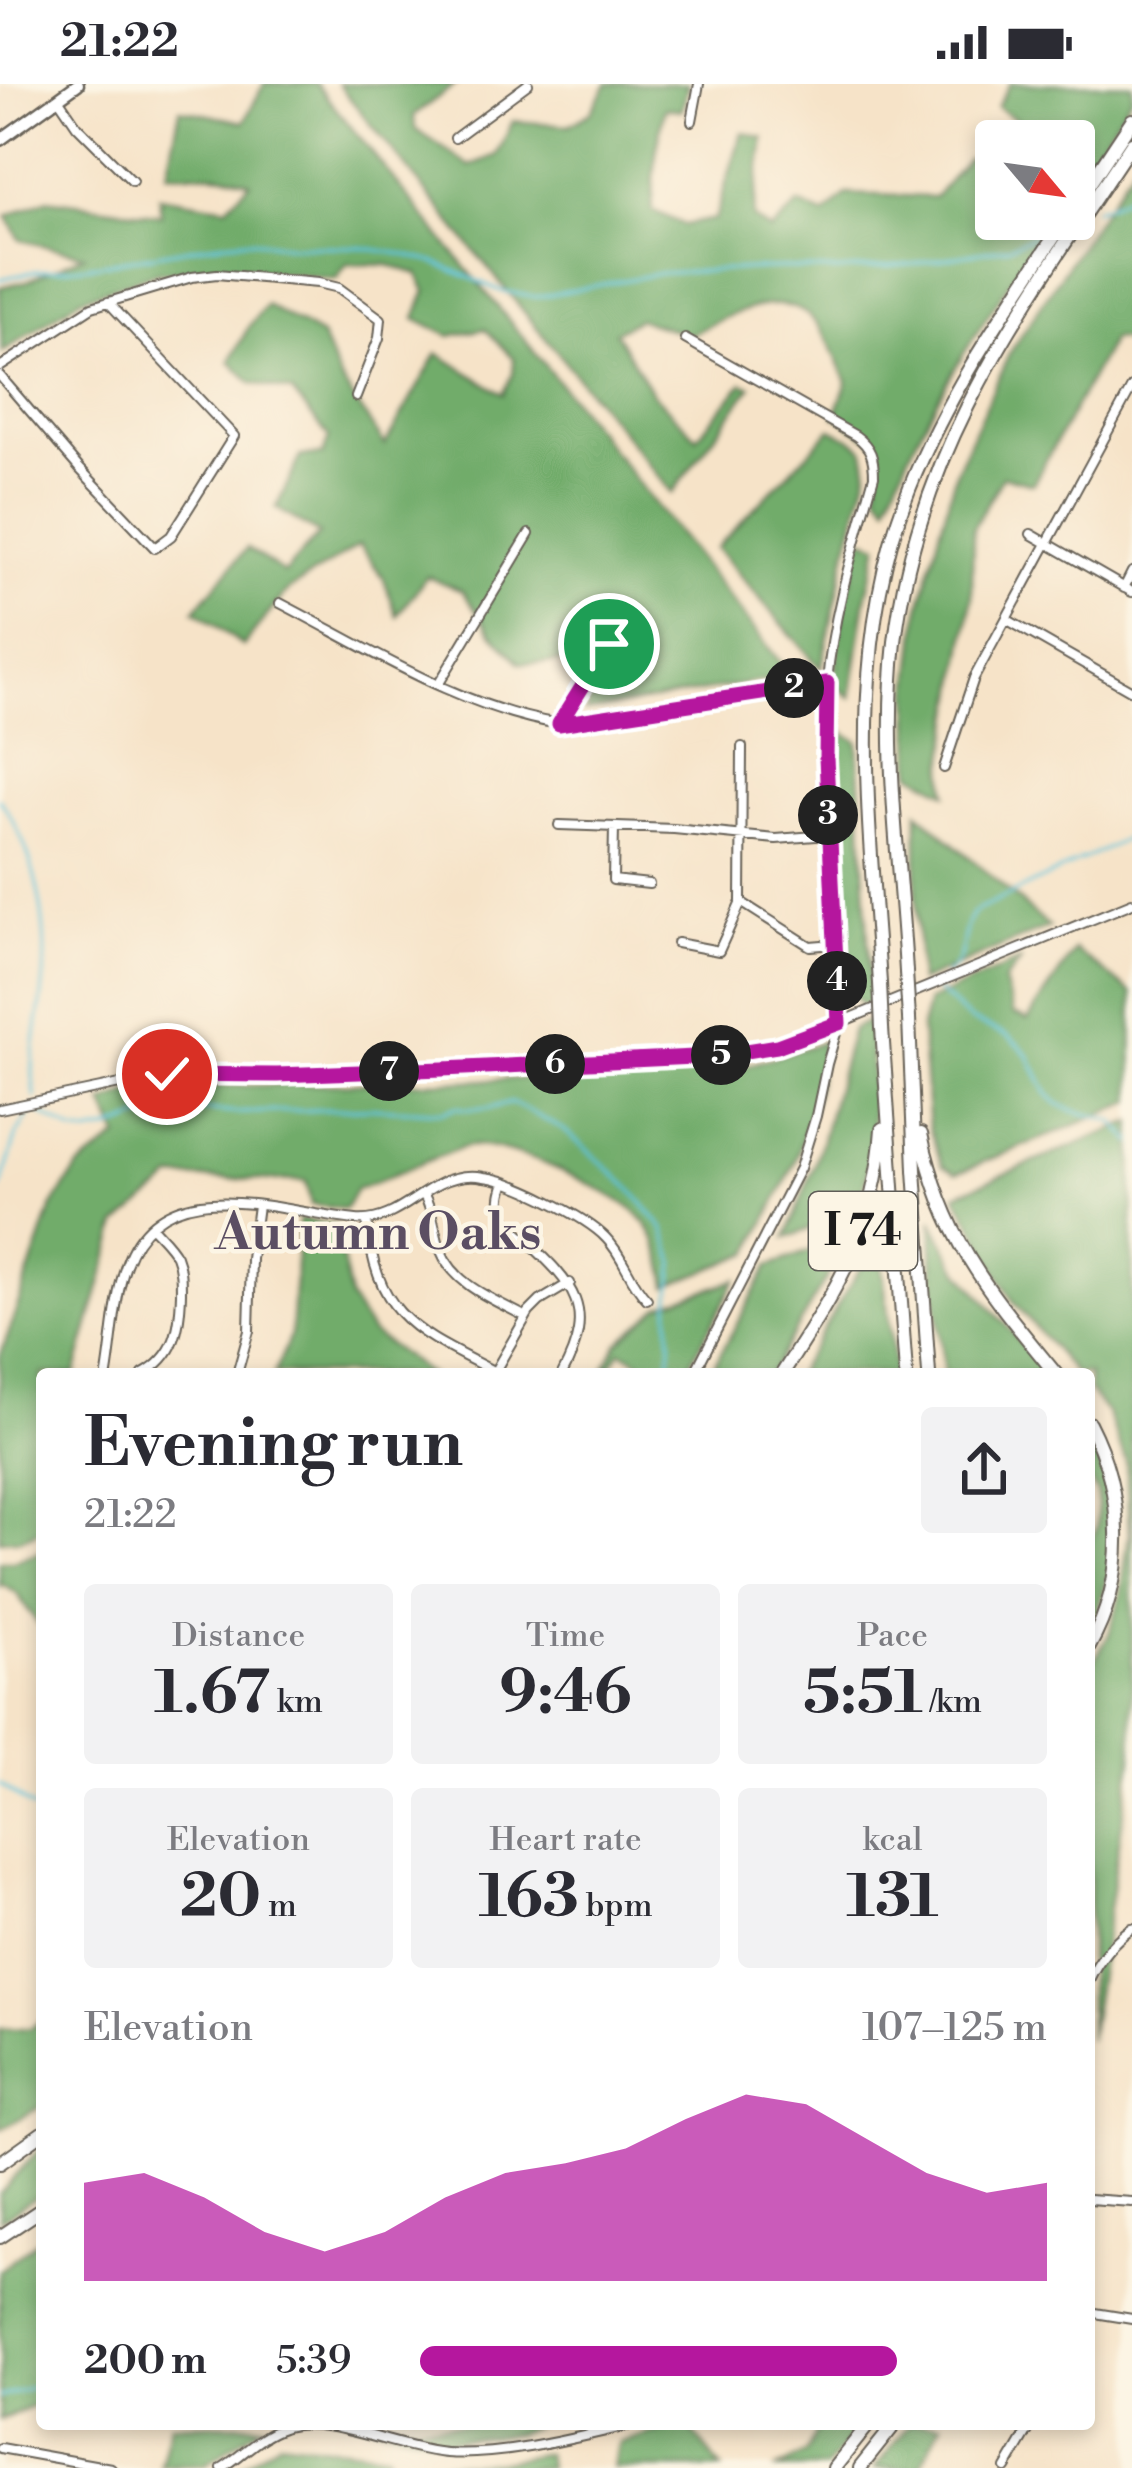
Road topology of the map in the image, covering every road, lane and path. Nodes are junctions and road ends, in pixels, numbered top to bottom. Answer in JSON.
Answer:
{"nodes":[{"id":1,"x":78,"y":84,"type":"edge"},
{"id":2,"x":528,"y":84,"type":"edge"},
{"id":3,"x":699,"y":84,"type":"edge"},
{"id":4,"x":58,"y":98,"type":"junction"},
{"id":5,"x":1132,"y":119,"type":"edge"},
{"id":6,"x":692,"y":122,"type":"dead end"},
{"id":7,"x":455,"y":138,"type":"dead end"},
{"id":8,"x":0,"y":140,"type":"edge"},
{"id":9,"x":1132,"y":143,"type":"edge"},
{"id":10,"x":1095,"y":175,"type":"edge"},
{"id":11,"x":132,"y":181,"type":"dead end"},
{"id":12,"x":1052,"y":240,"type":"edge"},
{"id":13,"x":108,"y":302,"type":"junction"},
{"id":14,"x":685,"y":339,"type":"dead end"},
{"id":15,"x":0,"y":367,"type":"edge"},
{"id":16,"x":0,"y":376,"type":"edge"},
{"id":17,"x":1132,"y":387,"type":"edge"},
{"id":18,"x":356,"y":397,"type":"dead end"},
{"id":19,"x":529,"y":534,"type":"dead end"},
{"id":20,"x":1031,"y":534,"type":"dead end"},
{"id":21,"x":1048,"y":544,"type":"junction"},
{"id":22,"x":1132,"y":572,"type":"edge"},
{"id":23,"x":1128,"y":590,"type":"edge"},
{"id":24,"x":280,"y":603,"type":"dead end"},
{"id":25,"x":1006,"y":619,"type":"junction"},
{"id":26,"x":609,"y":644,"type":"dead end"},
{"id":27,"x":827,"y":683,"type":"junction"},
{"id":28,"x":438,"y":685,"type":"junction"},
{"id":29,"x":1132,"y":691,"type":"edge"},
{"id":30,"x":559,"y":724,"type":"junction"},
{"id":31,"x":742,"y":748,"type":"dead end"},
{"id":32,"x":944,"y":768,"type":"dead end"},
{"id":33,"x":559,"y":826,"type":"dead end"},
{"id":34,"x":614,"y":827,"type":"junction"},
{"id":35,"x":829,"y":835,"type":"junction"},
{"id":36,"x":741,"y":836,"type":"junction"},
{"id":37,"x":649,"y":884,"type":"dead end"},
{"id":38,"x":741,"y":902,"type":"junction"},
{"id":39,"x":1132,"y":903,"type":"edge"},
{"id":40,"x":677,"y":943,"type":"dead end"},
{"id":41,"x":836,"y":944,"type":"junction"},
{"id":42,"x":839,"y":1023,"type":"junction"},
{"id":43,"x":884,"y":1068,"type":"junction"},
{"id":44,"x":914,"y":1103,"type":"junction"},
{"id":45,"x":0,"y":1109,"type":"edge"},
{"id":46,"x":505,"y":1182,"type":"junction"},
{"id":47,"x":424,"y":1195,"type":"junction"},
{"id":48,"x":258,"y":1205,"type":"junction"},
{"id":49,"x":367,"y":1220,"type":"junction"},
{"id":50,"x":152,"y":1227,"type":"junction"},
{"id":51,"x":570,"y":1283,"type":"junction"},
{"id":52,"x":647,"y":1299,"type":"dead end"},
{"id":53,"x":526,"y":1317,"type":"junction"},
{"id":54,"x":108,"y":1368,"type":"edge"},
{"id":55,"x":152,"y":1368,"type":"edge"},
{"id":56,"x":239,"y":1368,"type":"edge"},
{"id":57,"x":487,"y":1368,"type":"edge"},
{"id":58,"x":500,"y":1368,"type":"edge"},
{"id":59,"x":565,"y":1368,"type":"edge"},
{"id":60,"x":697,"y":1368,"type":"edge"},
{"id":61,"x":786,"y":1368,"type":"edge"},
{"id":62,"x":906,"y":1368,"type":"edge"},
{"id":63,"x":929,"y":1368,"type":"edge"},
{"id":64,"x":1051,"y":1368,"type":"edge"},
{"id":65,"x":1095,"y":1436,"type":"edge"},
{"id":66,"x":1095,"y":1632,"type":"edge"},
{"id":67,"x":1132,"y":1928,"type":"edge"},
{"id":68,"x":1095,"y":1966,"type":"edge"},
{"id":69,"x":36,"y":2137,"type":"edge"},
{"id":70,"x":0,"y":2163,"type":"edge"},
{"id":71,"x":1095,"y":2199,"type":"edge"},
{"id":72,"x":1132,"y":2202,"type":"edge"},
{"id":73,"x":36,"y":2213,"type":"edge"},
{"id":74,"x":0,"y":2237,"type":"edge"},
{"id":75,"x":1095,"y":2313,"type":"edge"},
{"id":76,"x":1132,"y":2319,"type":"edge"},
{"id":77,"x":279,"y":2430,"type":"edge"},
{"id":78,"x":341,"y":2430,"type":"edge"},
{"id":79,"x":607,"y":2430,"type":"edge"},
{"id":80,"x":864,"y":2430,"type":"edge"},
{"id":81,"x":890,"y":2430,"type":"edge"},
{"id":82,"x":1028,"y":2430,"type":"edge"},
{"id":83,"x":0,"y":2448,"type":"edge"},
{"id":84,"x":111,"y":2468,"type":"edge"},
{"id":85,"x":222,"y":2468,"type":"edge"},
{"id":86,"x":834,"y":2468,"type":"edge"},
{"id":87,"x":860,"y":2468,"type":"edge"},
{"id":88,"x":1006,"y":2468,"type":"edge"}],
"edges":[{"from":1,"to":4,"type":"main road"},
{"from":2,"to":7,"type":"street"},
{"from":3,"to":6,"type":"street"},
{"from":4,"to":8,"type":"main road"},
{"from":4,"to":11,"type":"street"},
{"from":5,"to":10,"type":"highway"},
{"from":9,"to":44,"type":"highway","bridge":true},
{"from":12,"to":43,"type":"highway","bridge":true},
{"from":13,"to":15,"type":"street"},
{"from":13,"to":16,"type":"street"},
{"from":13,"to":18,"type":"street"},
{"from":14,"to":27,"type":"street"},
{"from":17,"to":21,"type":"street"},
{"from":19,"to":28,"type":"street"},
{"from":20,"to":21,"type":"street"},
{"from":21,"to":23,"type":"street"},
{"from":21,"to":25,"type":"street"},
{"from":22,"to":23,"type":"street"},
{"from":24,"to":28,"type":"street"},
{"from":25,"to":29,"type":"street"},
{"from":25,"to":32,"type":"street"},
{"from":26,"to":30,"type":"street"},
{"from":27,"to":30,"type":"street"},
{"from":27,"to":35,"type":"street"},
{"from":28,"to":30,"type":"street"},
{"from":31,"to":36,"type":"street"},
{"from":33,"to":34,"type":"street"},
{"from":34,"to":36,"type":"street"},
{"from":34,"to":37,"type":"street"},
{"from":35,"to":36,"type":"street"},
{"from":35,"to":41,"type":"street"},
{"from":36,"to":38,"type":"street"},
{"from":38,"to":40,"type":"street"},
{"from":38,"to":41,"type":"street"},
{"from":39,"to":42,"type":"street"},
{"from":41,"to":42,"type":"street"},
{"from":42,"to":45,"type":"street"},
{"from":42,"to":60,"type":"street"},
{"from":43,"to":61,"type":"highway","number":"I 74"},
{"from":43,"to":62,"type":"highway"},
{"from":44,"to":63,"type":"highway"},
{"from":44,"to":64,"type":"highway","number":"I 74"},
{"from":46,"to":47,"type":"street"},
{"from":46,"to":51,"type":"street"},
{"from":46,"to":52,"type":"street"},
{"from":47,"to":49,"type":"street"},
{"from":47,"to":53,"type":"street"},
{"from":48,"to":49,"type":"street"},
{"from":48,"to":50,"type":"street"},
{"from":48,"to":56,"type":"street"},
{"from":49,"to":57,"type":"street"},
{"from":50,"to":54,"type":"street"},
{"from":50,"to":55,"type":"street"},
{"from":51,"to":53,"type":"street"},
{"from":51,"to":59,"type":"street"},
{"from":53,"to":58,"type":"street"},
{"from":65,"to":66,"type":"highway"},
{"from":67,"to":68,"type":"street"},
{"from":69,"to":70,"type":"highway"},
{"from":71,"to":72,"type":"street"},
{"from":73,"to":74,"type":"highway"},
{"from":75,"to":76,"type":"street"},
{"from":77,"to":85,"type":"street"},
{"from":78,"to":79,"type":"street"},
{"from":80,"to":86,"type":"highway"},
{"from":81,"to":87,"type":"highway"},
{"from":82,"to":88,"type":"street"},
{"from":83,"to":84,"type":"street"}]}
